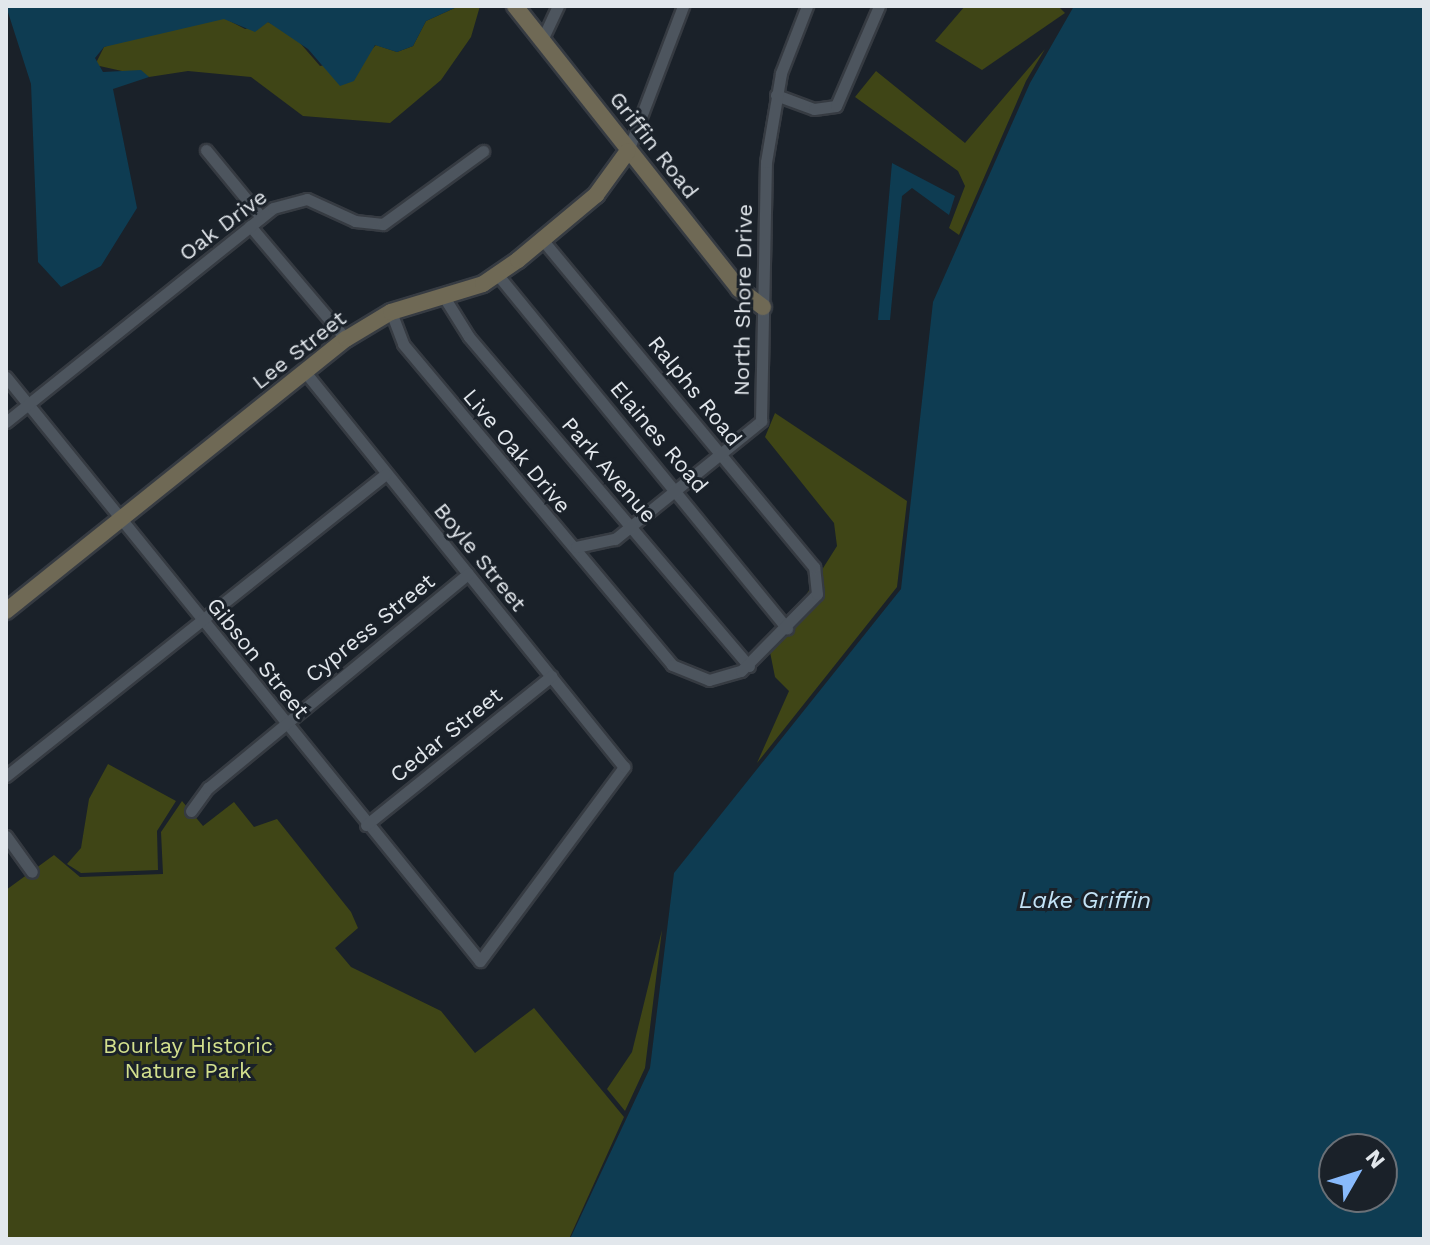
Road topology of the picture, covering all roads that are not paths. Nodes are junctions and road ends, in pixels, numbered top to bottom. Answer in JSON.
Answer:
{"nodes":[{"id":1,"x":515,"y":6,"type":"edge"},
{"id":2,"x":558,"y":6,"type":"edge"},
{"id":3,"x":683,"y":6,"type":"edge"},
{"id":4,"x":807,"y":6,"type":"edge"},
{"id":5,"x":879,"y":6,"type":"edge"},
{"id":6,"x":542,"y":40,"type":"junction"},
{"id":7,"x":776,"y":95,"type":"junction"},
{"id":8,"x":206,"y":150,"type":"dead end"},
{"id":9,"x":483,"y":151,"type":"dead end"},
{"id":10,"x":628,"y":151,"type":"junction"},
{"id":11,"x":261,"y":217,"type":"junction"},
{"id":12,"x":250,"y":226,"type":"junction"},
{"id":13,"x":543,"y":240,"type":"junction"},
{"id":14,"x":497,"y":274,"type":"junction"},
{"id":15,"x":444,"y":297,"type":"junction"},
{"id":16,"x":763,"y":307,"type":"junction"},
{"id":17,"x":391,"y":312,"type":"junction"},
{"id":18,"x":346,"y":339,"type":"junction"},
{"id":19,"x":305,"y":372,"type":"junction"},
{"id":20,"x":6,"y":377,"type":"edge"},
{"id":21,"x":28,"y":404,"type":"junction"},
{"id":22,"x":6,"y":422,"type":"edge"},
{"id":23,"x":723,"y":457,"type":"junction"},
{"id":24,"x":386,"y":474,"type":"junction"},
{"id":25,"x":678,"y":492,"type":"junction"},
{"id":26,"x":121,"y":519,"type":"junction"},
{"id":27,"x":631,"y":527,"type":"junction"},
{"id":28,"x":576,"y":547,"type":"junction"},
{"id":29,"x":468,"y":574,"type":"junction"},
{"id":30,"x":6,"y":611,"type":"edge"},
{"id":31,"x":203,"y":621,"type":"junction"},
{"id":32,"x":787,"y":628,"type":"junction"},
{"id":33,"x":749,"y":666,"type":"junction"},
{"id":34,"x":551,"y":676,"type":"junction"},
{"id":35,"x":284,"y":724,"type":"junction"},
{"id":36,"x":6,"y":776,"type":"edge"},
{"id":37,"x":191,"y":811,"type":"dead end"},
{"id":38,"x":366,"y":825,"type":"junction"},
{"id":39,"x":6,"y":836,"type":"edge"},
{"id":40,"x":32,"y":872,"type":"dead end"},
{"id":41,"x":480,"y":961,"type":"joint"}],
"edges":[{"from":1,"to":6,"type":"street","name":"Griffin Road"},
{"from":2,"to":6,"type":"street"},
{"from":3,"to":10,"type":"street"},
{"from":4,"to":7,"type":"street","name":"North Shore Drive"},
{"from":5,"to":7,"type":"street"},
{"from":6,"to":10,"type":"street","name":"Griffin Road"},
{"from":7,"to":16,"type":"street","name":"North Shore Drive"},
{"from":8,"to":11,"type":"street"},
{"from":9,"to":11,"type":"street","name":"Oak Drive"},
{"from":10,"to":13,"type":"street","name":"Lee Street"},
{"from":10,"to":16,"type":"street","name":"Griffin Road"},
{"from":11,"to":12,"type":"street","name":"Oak Drive"},
{"from":12,"to":18,"type":"street"},
{"from":12,"to":21,"type":"street","name":"Oak Drive"},
{"from":13,"to":14,"type":"street","name":"Lee Street"},
{"from":13,"to":23,"type":"street","name":"Ralphs Road"},
{"from":14,"to":15,"type":"street","name":"Lee Street"},
{"from":14,"to":25,"type":"street","name":"Elaines Road"},
{"from":15,"to":17,"type":"street","name":"Lee Street"},
{"from":15,"to":27,"type":"street","name":"Park Avenue"},
{"from":16,"to":23,"type":"street","name":"North Shore Drive"},
{"from":17,"to":18,"type":"street","name":"Lee Street"},
{"from":17,"to":28,"type":"street","name":"Live Oak Drive"},
{"from":18,"to":19,"type":"street","name":"Lee Street"},
{"from":19,"to":24,"type":"street","name":"Boyle Street"},
{"from":19,"to":26,"type":"street","name":"Lee Street"},
{"from":20,"to":21,"type":"street","name":"Gibson Street"},
{"from":21,"to":22,"type":"street","name":"Oak Drive"},
{"from":21,"to":26,"type":"street","name":"Gibson Street"},
{"from":23,"to":25,"type":"street","name":"North Shore Drive"},
{"from":23,"to":32,"type":"street","name":"Ralphs Road"},
{"from":24,"to":29,"type":"street","name":"Boyle Street"},
{"from":24,"to":31,"type":"street"},
{"from":25,"to":27,"type":"street","name":"North Shore Drive"},
{"from":25,"to":32,"type":"street","name":"Elaines Road"},
{"from":26,"to":30,"type":"street","name":"Lee Street"},
{"from":26,"to":31,"type":"street","name":"Gibson Street"},
{"from":27,"to":28,"type":"street","name":"North Shore Drive"},
{"from":27,"to":33,"type":"street","name":"Park Avenue"},
{"from":28,"to":33,"type":"street","name":"Live Oak Drive"},
{"from":29,"to":34,"type":"street","name":"Boyle Street"},
{"from":29,"to":35,"type":"street","name":"Cypress Street"},
{"from":31,"to":35,"type":"street","name":"Gibson Street"},
{"from":31,"to":36,"type":"street"},
{"from":32,"to":33,"type":"street"},
{"from":34,"to":38,"type":"street","name":"Cedar Street"},
{"from":34,"to":41,"type":"street","name":"Boyle Street"},
{"from":35,"to":37,"type":"street","name":"Cypress Street"},
{"from":35,"to":38,"type":"street","name":"Gibson Street"},
{"from":38,"to":41,"type":"street","name":"Gibson Street"},
{"from":39,"to":40,"type":"street"}]}
